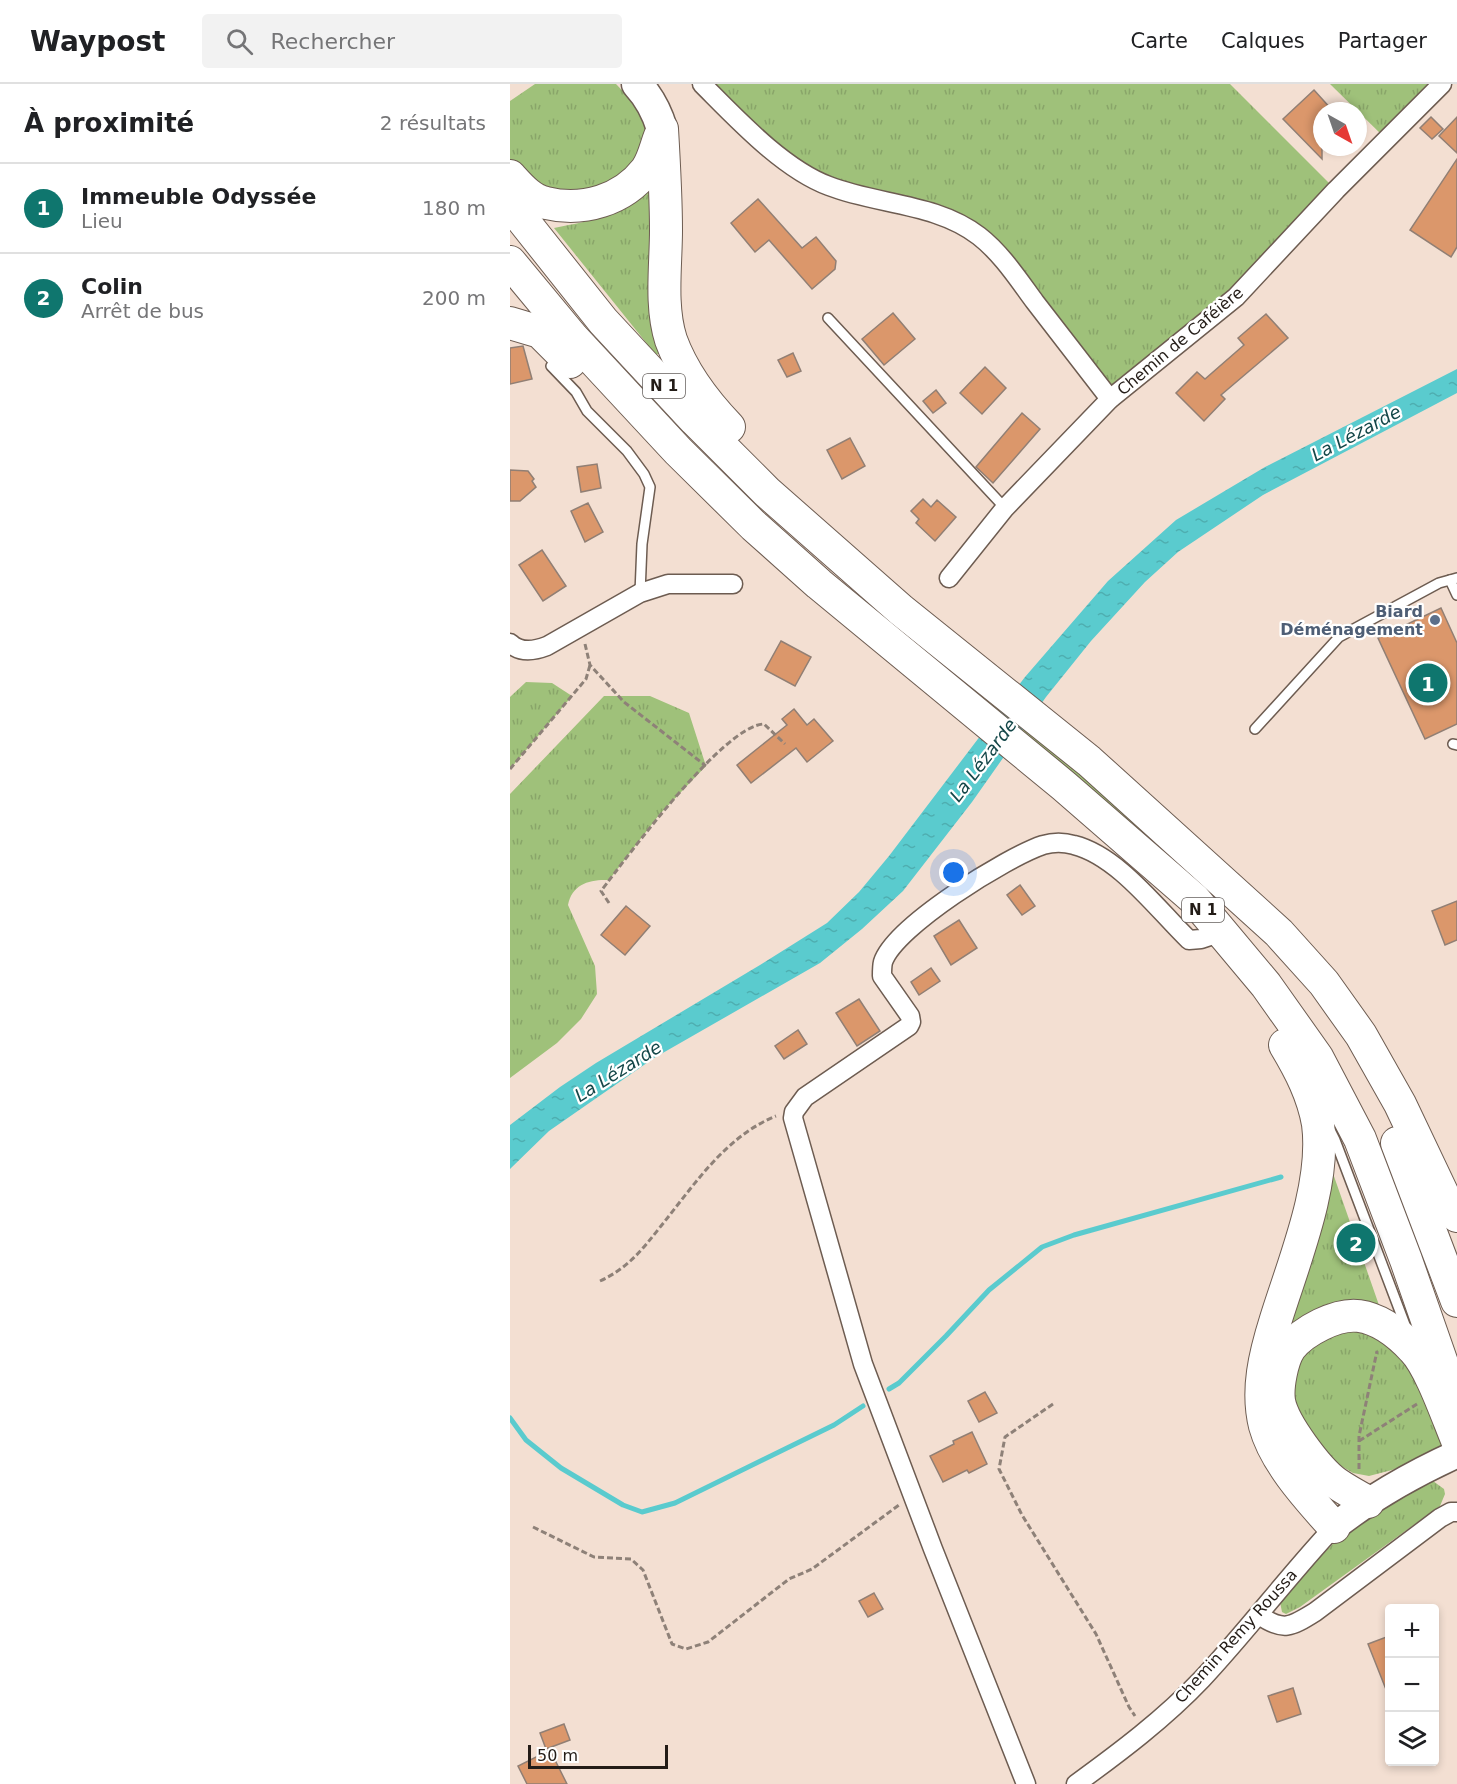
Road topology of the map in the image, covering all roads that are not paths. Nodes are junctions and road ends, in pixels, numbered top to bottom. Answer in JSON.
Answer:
{"nodes":[{"id":1,"x":637,"y":84,"type":"edge"},
{"id":2,"x":702,"y":84,"type":"edge"},
{"id":3,"x":1442,"y":84,"type":"edge"},
{"id":4,"x":662,"y":129,"type":"junction"},
{"id":5,"x":510,"y":176,"type":"edge"},
{"id":6,"x":510,"y":204,"type":"edge"},
{"id":7,"x":510,"y":262,"type":"edge"},
{"id":8,"x":828,"y":318,"type":"dead end"},
{"id":9,"x":510,"y":323,"type":"edge"},
{"id":10,"x":551,"y":366,"type":"dead end"},
{"id":11,"x":1110,"y":399,"type":"junction"},
{"id":12,"x":1005,"y":508,"type":"junction"},
{"id":13,"x":949,"y":578,"type":"dead end"},
{"id":14,"x":1454,"y":579,"type":"edge"},
{"id":15,"x":733,"y":584,"type":"dead end"},
{"id":16,"x":819,"y":584,"type":"junction"},
{"id":17,"x":640,"y":593,"type":"junction"},
{"id":18,"x":1457,"y":595,"type":"edge"},
{"id":19,"x":901,"y":610,"type":"junction"},
{"id":20,"x":510,"y":643,"type":"edge"},
{"id":21,"x":1255,"y":729,"type":"dead end"},
{"id":22,"x":1225,"y":883,"type":"junction"},
{"id":23,"x":1194,"y":899,"type":"junction"},
{"id":24,"x":1216,"y":934,"type":"junction"},
{"id":25,"x":1312,"y":1099,"type":"junction"},
{"id":26,"x":1451,"y":1208,"type":"edge"},
{"id":27,"x":1457,"y":1230,"type":"edge"},
{"id":28,"x":1457,"y":1301,"type":"edge"},
{"id":29,"x":1415,"y":1351,"type":"junction"},
{"id":30,"x":1457,"y":1406,"type":"edge"},
{"id":31,"x":1457,"y":1440,"type":"edge"},
{"id":32,"x":1457,"y":1454,"type":"edge"},
{"id":33,"x":1375,"y":1497,"type":"junction"},
{"id":34,"x":1457,"y":1512,"type":"edge"},
{"id":35,"x":1334,"y":1527,"type":"junction"},
{"id":36,"x":1259,"y":1615,"type":"junction"},
{"id":37,"x":1026,"y":1784,"type":"edge"},
{"id":38,"x":1076,"y":1784,"type":"edge"}],
"edges":[{"from":1,"to":4,"type":"main road"},
{"from":2,"to":11,"type":"street"},
{"from":3,"to":11,"type":"street","name":"Chemin de Caféière"},
{"from":4,"to":5,"type":"highway"},
{"from":4,"to":19,"type":"highway"},
{"from":6,"to":19,"type":"highway","number":"N 1"},
{"from":7,"to":16,"type":"highway","number":"N 1"},
{"from":8,"to":12,"type":"lane"},
{"from":9,"to":16,"type":"highway"},
{"from":10,"to":17,"type":"lane"},
{"from":11,"to":12,"type":"street","name":"Chemin de Caféière"},
{"from":12,"to":13,"type":"street","name":"Chemin de Caféière"},
{"from":14,"to":18,"type":"lane"},
{"from":14,"to":21,"type":"lane"},
{"from":15,"to":17,"type":"street"},
{"from":16,"to":23,"type":"highway","number":"N 1"},
{"from":17,"to":20,"type":"street"},
{"from":19,"to":22,"type":"highway","number":"N 1"},
{"from":22,"to":26,"type":"highway"},
{"from":22,"to":28,"type":"highway","number":"N 1"},
{"from":23,"to":24,"type":"highway"},
{"from":23,"to":30,"type":"highway","number":"N 1"},
{"from":24,"to":25,"type":"highway"},
{"from":24,"to":37,"type":"street"},
{"from":25,"to":29,"type":"lane"},
{"from":25,"to":35,"type":"highway"},
{"from":26,"to":27,"type":"lane"},
{"from":29,"to":31,"type":"highway"},
{"from":29,"to":33,"type":"highway"},
{"from":32,"to":33,"type":"main road"},
{"from":33,"to":35,"type":"main road"},
{"from":34,"to":36,"type":"street"},
{"from":35,"to":36,"type":"street","name":"Chemin Remy Roussa"},
{"from":36,"to":38,"type":"street","name":"Chemin Remy Roussa"}]}
